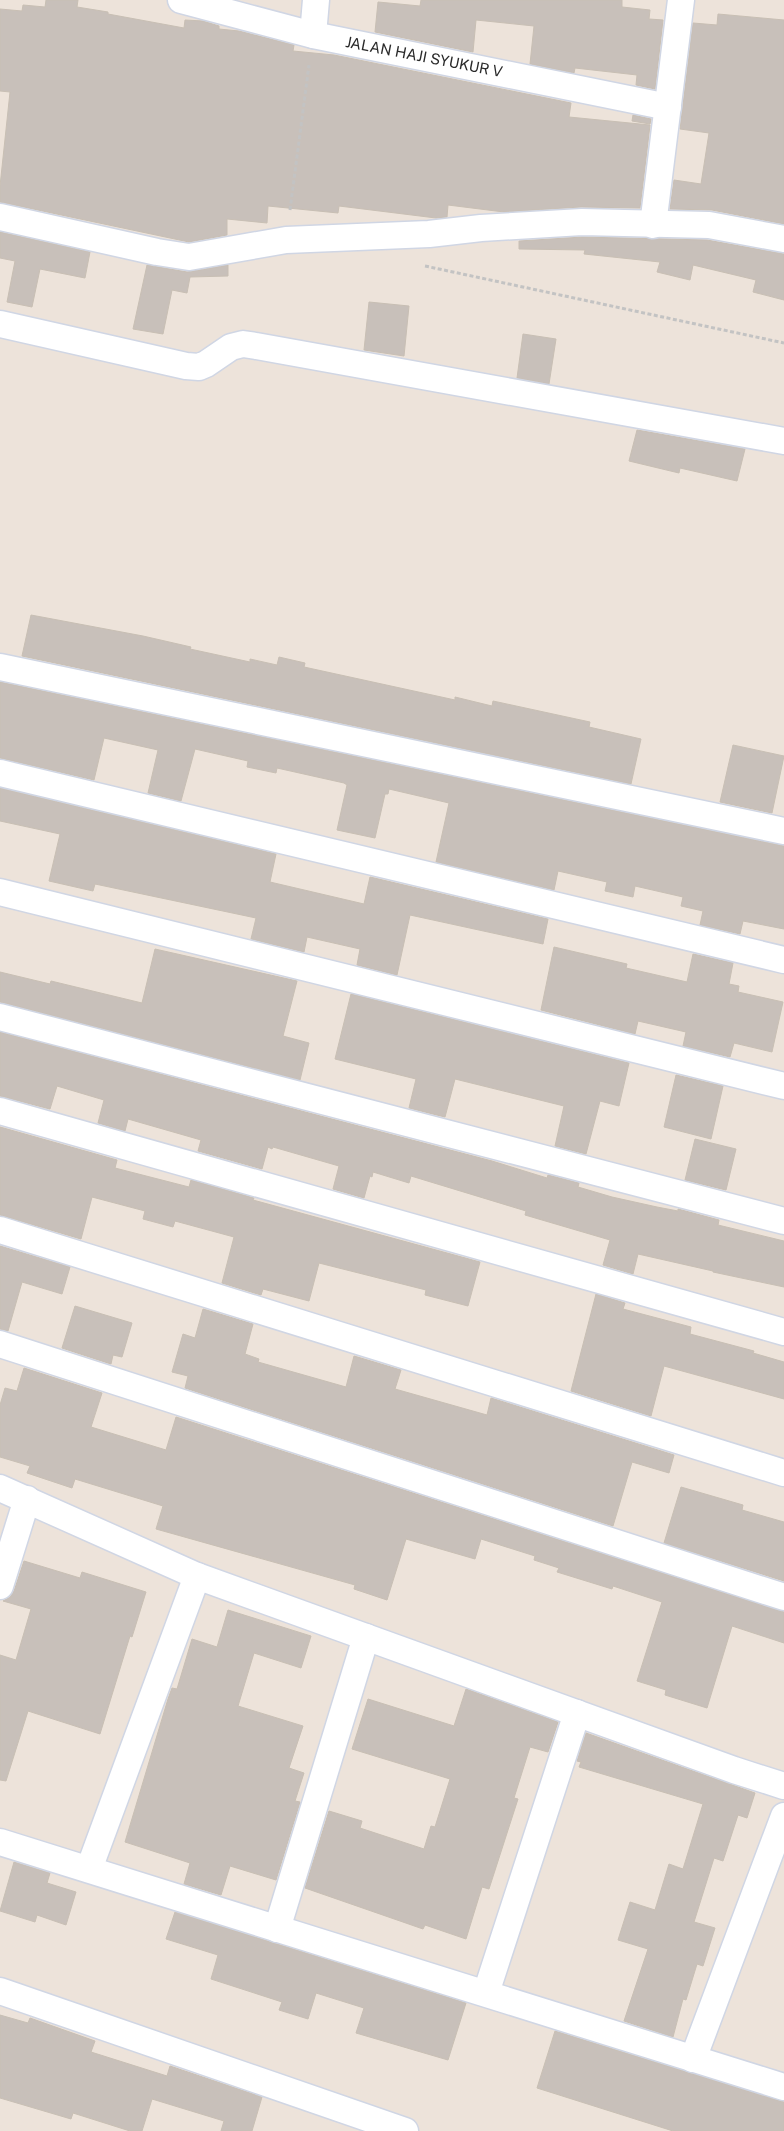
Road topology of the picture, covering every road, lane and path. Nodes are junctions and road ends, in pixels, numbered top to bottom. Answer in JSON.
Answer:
{"nodes":[{"id":1,"x":181,"y":0,"type":"edge"},
{"id":2,"x":316,"y":0,"type":"edge"},
{"id":3,"x":681,"y":0,"type":"edge"},
{"id":4,"x":313,"y":35,"type":"junction"},
{"id":5,"x":668,"y":107,"type":"junction"},
{"id":6,"x":0,"y":217,"type":"edge"},
{"id":7,"x":652,"y":225,"type":"junction"},
{"id":8,"x":784,"y":239,"type":"edge"},
{"id":9,"x":286,"y":240,"type":"junction"},
{"id":10,"x":422,"y":265,"type":"dead end"},
{"id":11,"x":0,"y":324,"type":"edge"},
{"id":12,"x":784,"y":342,"type":"edge"},
{"id":13,"x":784,"y":441,"type":"edge"},
{"id":14,"x":0,"y":667,"type":"edge"},
{"id":15,"x":0,"y":773,"type":"edge"},
{"id":16,"x":784,"y":832,"type":"edge"},
{"id":17,"x":0,"y":892,"type":"edge"},
{"id":18,"x":784,"y":960,"type":"edge"},
{"id":19,"x":0,"y":1017,"type":"edge"},
{"id":20,"x":784,"y":1086,"type":"edge"},
{"id":21,"x":0,"y":1111,"type":"edge"},
{"id":22,"x":784,"y":1221,"type":"edge"},
{"id":23,"x":0,"y":1230,"type":"edge"},
{"id":24,"x":784,"y":1332,"type":"edge"},
{"id":25,"x":0,"y":1344,"type":"edge"},
{"id":26,"x":784,"y":1473,"type":"edge"},
{"id":27,"x":0,"y":1488,"type":"edge"},
{"id":28,"x":28,"y":1499,"type":"junction"},
{"id":29,"x":198,"y":1576,"type":"junction"},
{"id":30,"x":0,"y":1586,"type":"edge"},
{"id":31,"x":784,"y":1597,"type":"edge"},
{"id":32,"x":366,"y":1637,"type":"junction"},
{"id":33,"x":576,"y":1713,"type":"junction"},
{"id":34,"x":784,"y":1786,"type":"edge"},
{"id":35,"x":784,"y":1816,"type":"edge"},
{"id":36,"x":0,"y":1842,"type":"edge"},
{"id":37,"x":89,"y":1870,"type":"junction"},
{"id":38,"x":277,"y":1929,"type":"junction"},
{"id":39,"x":0,"y":1991,"type":"edge"},
{"id":40,"x":486,"y":1994,"type":"junction"},
{"id":41,"x":694,"y":2059,"type":"junction"},
{"id":42,"x":784,"y":2087,"type":"edge"},
{"id":43,"x":405,"y":2131,"type":"edge"}],
"edges":[{"from":1,"to":4,"type":"street","name":"JALAN HAJI SYUKUR V"},
{"from":2,"to":4,"type":"street"},
{"from":3,"to":5,"type":"street"},
{"from":4,"to":5,"type":"street","name":"JALAN HAJI SYUKUR V"},
{"from":4,"to":9,"type":"path"},
{"from":5,"to":7,"type":"street"},
{"from":6,"to":9,"type":"street"},
{"from":7,"to":8,"type":"street"},
{"from":7,"to":9,"type":"street"},
{"from":10,"to":12,"type":"path"},
{"from":11,"to":13,"type":"street"},
{"from":14,"to":16,"type":"street"},
{"from":15,"to":18,"type":"street"},
{"from":17,"to":20,"type":"street"},
{"from":19,"to":22,"type":"street"},
{"from":21,"to":24,"type":"street"},
{"from":23,"to":26,"type":"street"},
{"from":25,"to":31,"type":"street"},
{"from":27,"to":28,"type":"street"},
{"from":28,"to":29,"type":"street"},
{"from":28,"to":30,"type":"street"},
{"from":29,"to":32,"type":"street"},
{"from":29,"to":37,"type":"street"},
{"from":32,"to":33,"type":"street"},
{"from":32,"to":38,"type":"street"},
{"from":33,"to":34,"type":"street"},
{"from":33,"to":40,"type":"street"},
{"from":35,"to":41,"type":"street"},
{"from":36,"to":37,"type":"street"},
{"from":37,"to":38,"type":"street"},
{"from":38,"to":40,"type":"street"},
{"from":39,"to":43,"type":"street"},
{"from":40,"to":41,"type":"street"},
{"from":41,"to":42,"type":"street"}]}
